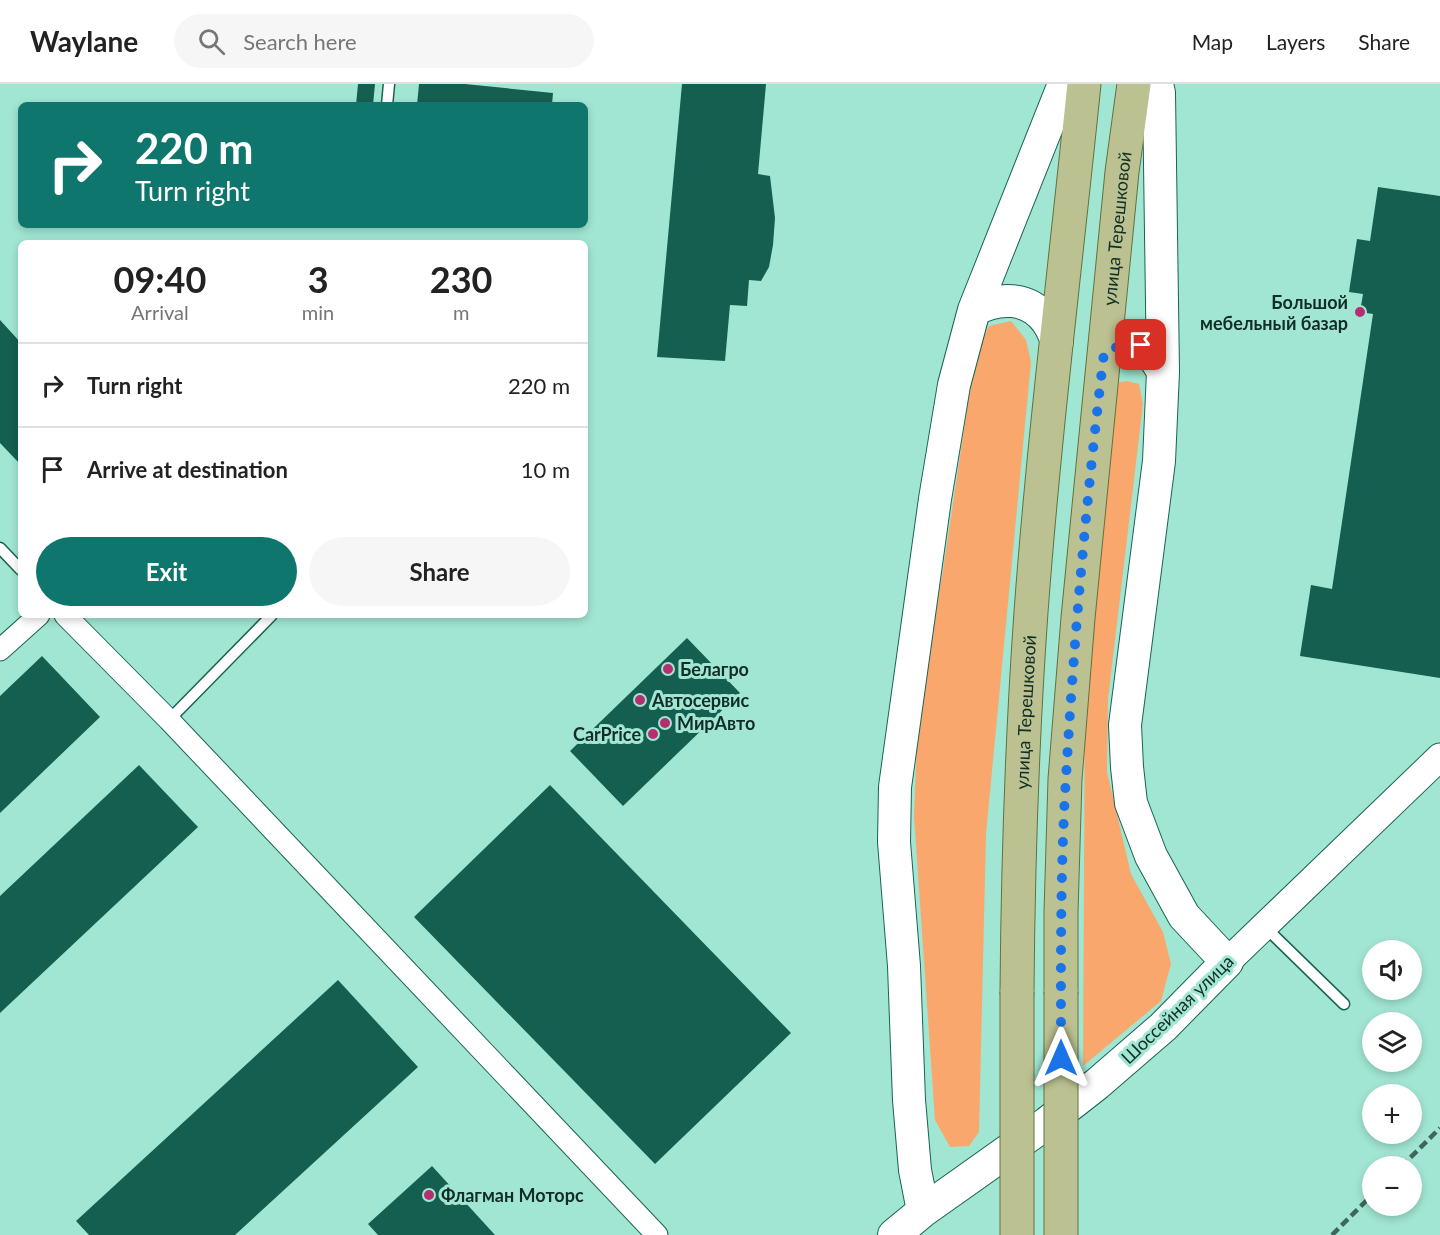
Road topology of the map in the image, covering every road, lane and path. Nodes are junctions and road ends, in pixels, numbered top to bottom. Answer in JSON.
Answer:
{"nodes":[{"id":1,"x":389,"y":84,"type":"edge"},
{"id":2,"x":1064,"y":84,"type":"edge"},
{"id":3,"x":1084,"y":84,"type":"edge"},
{"id":4,"x":1134,"y":84,"type":"edge"},
{"id":5,"x":1157,"y":84,"type":"edge"},
{"id":6,"x":387,"y":102,"type":"edge"},
{"id":7,"x":974,"y":310,"type":"junction"},
{"id":8,"x":1058,"y":340,"type":"junction"},
{"id":9,"x":1104,"y":353,"type":"junction"},
{"id":10,"x":1163,"y":372,"type":"junction"},
{"id":11,"x":0,"y":548,"type":"edge"},
{"id":12,"x":18,"y":567,"type":"edge"},
{"id":13,"x":36,"y":618,"type":"edge"},
{"id":14,"x":67,"y":618,"type":"edge"},
{"id":15,"x":269,"y":618,"type":"edge"},
{"id":16,"x":0,"y":650,"type":"edge"},
{"id":17,"x":169,"y":720,"type":"junction"},
{"id":18,"x":1440,"y":757,"type":"edge"},
{"id":19,"x":1264,"y":926,"type":"junction"},
{"id":20,"x":1227,"y":962,"type":"junction"},
{"id":21,"x":1344,"y":1004,"type":"dead end"},
{"id":22,"x":923,"y":1211,"type":"junction"},
{"id":23,"x":657,"y":1235,"type":"edge"},
{"id":24,"x":894,"y":1235,"type":"edge"},
{"id":25,"x":1017,"y":1235,"type":"edge"},
{"id":26,"x":1061,"y":1235,"type":"edge"}],
"edges":[{"from":1,"to":6,"type":"lane"},
{"from":2,"to":7,"type":"main road"},
{"from":3,"to":8,"type":"main road","name":"улица Терешковой"},
{"from":4,"to":9,"type":"main road","name":"улица Терешковой"},
{"from":5,"to":10,"type":"main road"},
{"from":7,"to":8,"type":"main road"},
{"from":7,"to":22,"type":"main road"},
{"from":8,"to":25,"type":"main road","name":"улица Терешковой","bridge":true},
{"from":9,"to":10,"type":"main road"},
{"from":9,"to":26,"type":"main road","name":"улица Терешковой","bridge":true},
{"from":10,"to":20,"type":"main road"},
{"from":11,"to":12,"type":"lane"},
{"from":13,"to":16,"type":"street"},
{"from":14,"to":17,"type":"street"},
{"from":15,"to":17,"type":"lane"},
{"from":17,"to":23,"type":"street"},
{"from":18,"to":19,"type":"street","name":"Шоссейная улица"},
{"from":19,"to":20,"type":"street","name":"Шоссейная улица"},
{"from":19,"to":21,"type":"lane"},
{"from":20,"to":22,"type":"main road","name":"Шоссейная улица"},
{"from":22,"to":24,"type":"main road","name":"Шоссейная улица"}]}
